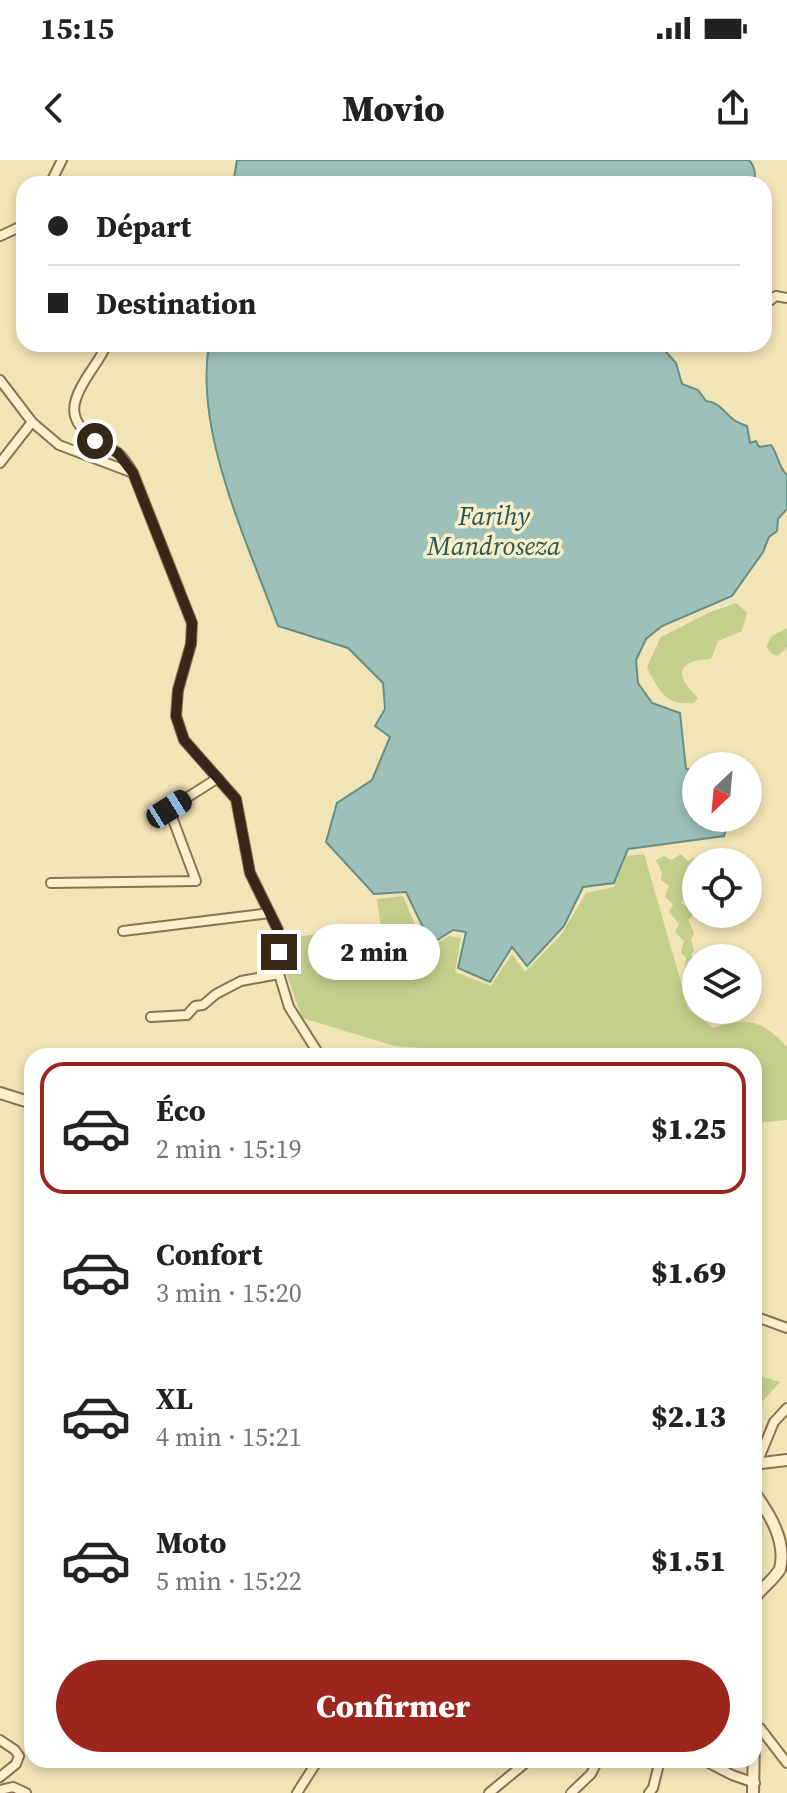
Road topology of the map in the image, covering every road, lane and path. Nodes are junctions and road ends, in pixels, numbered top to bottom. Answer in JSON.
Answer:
{"nodes":[{"id":1,"x":102,"y":352,"type":"edge"},
{"id":2,"x":0,"y":380,"type":"edge"},
{"id":3,"x":32,"y":422,"type":"junction"},
{"id":4,"x":0,"y":463,"type":"edge"},
{"id":5,"x":133,"y":473,"type":"junction"},
{"id":6,"x":218,"y":778,"type":"junction"},
{"id":7,"x":51,"y":883,"type":"dead end"},
{"id":8,"x":270,"y":913,"type":"junction"},
{"id":9,"x":123,"y":931,"type":"dead end"},
{"id":10,"x":279,"y":974,"type":"junction"},
{"id":11,"x":151,"y":1017,"type":"dead end"},
{"id":12,"x":315,"y":1048,"type":"edge"},
{"id":13,"x":0,"y":1093,"type":"edge"},
{"id":14,"x":24,"y":1100,"type":"edge"},
{"id":15,"x":762,"y":1319,"type":"edge"},
{"id":16,"x":787,"y":1328,"type":"edge"},
{"id":17,"x":787,"y":1408,"type":"edge"},
{"id":18,"x":762,"y":1448,"type":"edge"},
{"id":19,"x":787,"y":1460,"type":"edge"},
{"id":20,"x":762,"y":1462,"type":"edge"},
{"id":21,"x":762,"y":1503,"type":"edge"},
{"id":22,"x":762,"y":1589,"type":"edge"},
{"id":23,"x":762,"y":1731,"type":"edge"},
{"id":24,"x":0,"y":1740,"type":"edge"},
{"id":25,"x":787,"y":1763,"type":"edge"},
{"id":26,"x":313,"y":1768,"type":"edge"},
{"id":27,"x":519,"y":1768,"type":"edge"},
{"id":28,"x":594,"y":1768,"type":"edge"},
{"id":29,"x":657,"y":1768,"type":"edge"},
{"id":30,"x":718,"y":1768,"type":"edge"},
{"id":31,"x":0,"y":1777,"type":"edge"},
{"id":32,"x":754,"y":1788,"type":"edge"},
{"id":33,"x":0,"y":1790,"type":"edge"},
{"id":34,"x":26,"y":1793,"type":"edge"},
{"id":35,"x":297,"y":1793,"type":"edge"},
{"id":36,"x":489,"y":1793,"type":"edge"},
{"id":37,"x":571,"y":1793,"type":"edge"},
{"id":38,"x":649,"y":1793,"type":"edge"}],
"edges":[{"from":1,"to":5,"type":"street"},
{"from":2,"to":3,"type":"street"},
{"from":3,"to":4,"type":"street"},
{"from":3,"to":5,"type":"street"},
{"from":5,"to":6,"type":"street"},
{"from":6,"to":7,"type":"street"},
{"from":6,"to":8,"type":"street"},
{"from":8,"to":9,"type":"street"},
{"from":8,"to":10,"type":"street"},
{"from":10,"to":11,"type":"street"},
{"from":10,"to":12,"type":"street"},
{"from":13,"to":14,"type":"street"},
{"from":15,"to":16,"type":"street"},
{"from":17,"to":18,"type":"street"},
{"from":19,"to":20,"type":"street"},
{"from":21,"to":22,"type":"street"},
{"from":23,"to":25,"type":"street"},
{"from":24,"to":31,"type":"street"},
{"from":26,"to":35,"type":"street"},
{"from":27,"to":36,"type":"street"},
{"from":28,"to":37,"type":"street"},
{"from":29,"to":38,"type":"street"},
{"from":30,"to":32,"type":"street"},
{"from":33,"to":34,"type":"street"}]}
